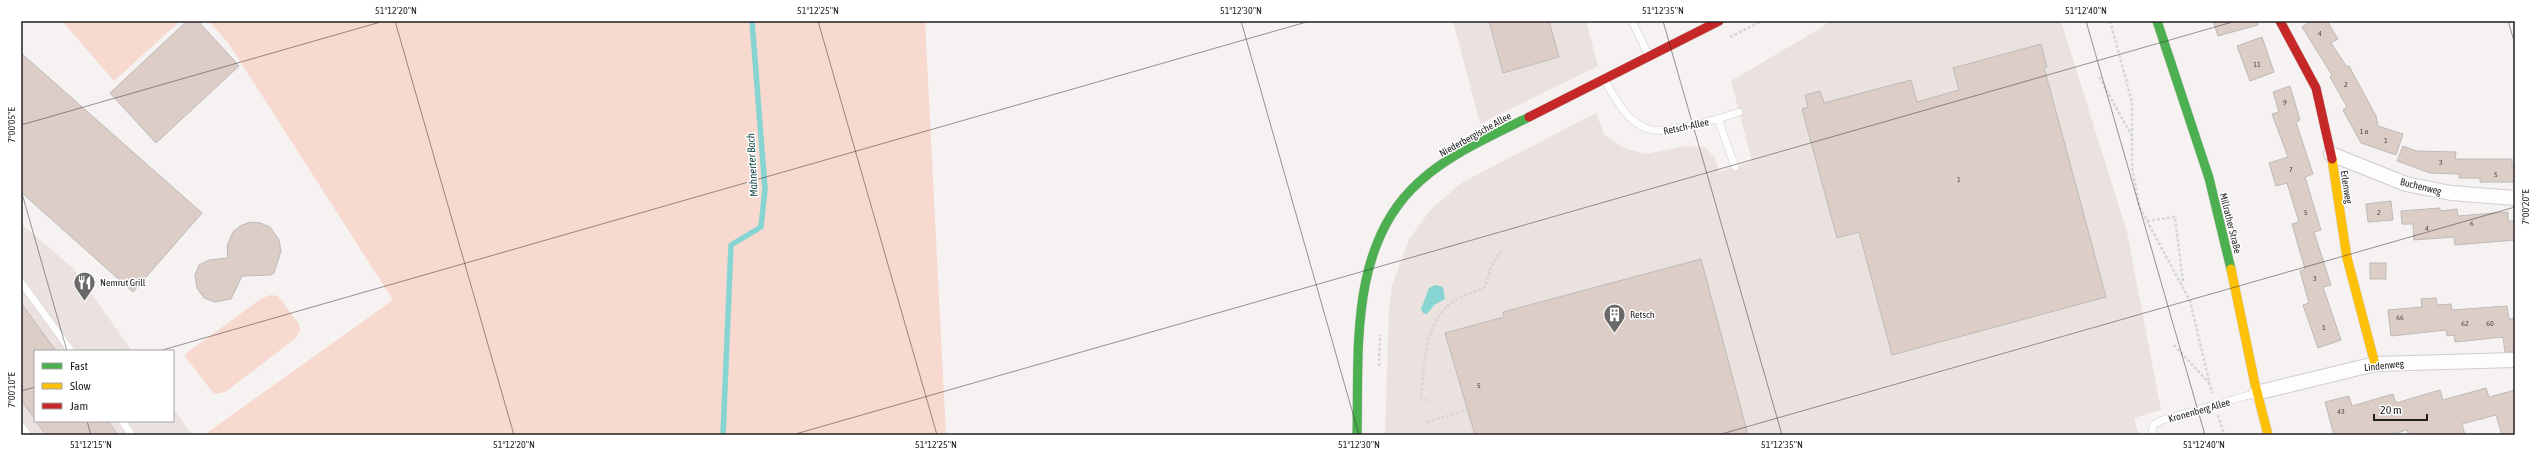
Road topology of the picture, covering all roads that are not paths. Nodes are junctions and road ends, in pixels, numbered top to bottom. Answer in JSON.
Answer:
{"nodes":[{"id":1,"x":1632,"y":21,"type":"edge"},
{"id":2,"x":1719,"y":21,"type":"edge"},
{"id":3,"x":2157,"y":21,"type":"edge"},
{"id":4,"x":2280,"y":21,"type":"edge"},
{"id":5,"x":1649,"y":56,"type":"junction"},
{"id":6,"x":1604,"y":80,"type":"junction"},
{"id":7,"x":1739,"y":112,"type":"dead end"},
{"id":8,"x":1718,"y":119,"type":"junction"},
{"id":9,"x":2331,"y":154,"type":"junction"},
{"id":10,"x":1734,"y":167,"type":"dead end"},
{"id":11,"x":2515,"y":198,"type":"edge"},
{"id":12,"x":21,"y":282,"type":"edge"},
{"id":13,"x":70,"y":350,"type":"edge"},
{"id":14,"x":2515,"y":360,"type":"edge"},
{"id":15,"x":2375,"y":364,"type":"junction"},
{"id":16,"x":2256,"y":393,"type":"junction"},
{"id":17,"x":123,"y":422,"type":"edge"},
{"id":18,"x":21,"y":426,"type":"edge"},
{"id":19,"x":28,"y":435,"type":"edge"},
{"id":20,"x":132,"y":435,"type":"edge"},
{"id":21,"x":1357,"y":435,"type":"edge"},
{"id":22,"x":2152,"y":435,"type":"edge"},
{"id":23,"x":2268,"y":435,"type":"edge"}],
"edges":[{"from":1,"to":5,"type":"lane"},
{"from":2,"to":5,"type":"street","name":"Niederbergische Allee"},
{"from":3,"to":16,"type":"street","name":"Millrather Straße"},
{"from":4,"to":9,"type":"street","name":"Erlenweg"},
{"from":5,"to":6,"type":"street","name":"Niederbergische Allee"},
{"from":6,"to":8,"type":"lane","name":"Retsch-Allee"},
{"from":6,"to":21,"type":"street","name":"Niederbergische Allee"},
{"from":7,"to":8,"type":"lane"},
{"from":8,"to":10,"type":"lane","name":"Retsch-Allee"},
{"from":9,"to":11,"type":"street","name":"Buchenweg"},
{"from":9,"to":15,"type":"street","name":"Erlenweg"},
{"from":12,"to":13,"type":"lane"},
{"from":14,"to":15,"type":"street","name":"Lindenweg"},
{"from":15,"to":16,"type":"street","name":"Lindenweg"},
{"from":16,"to":22,"type":"lane","name":"Kronenberg Allee"},
{"from":16,"to":23,"type":"street","name":"Millrather Straße"},
{"from":17,"to":20,"type":"lane"},
{"from":18,"to":19,"type":"lane"}]}
